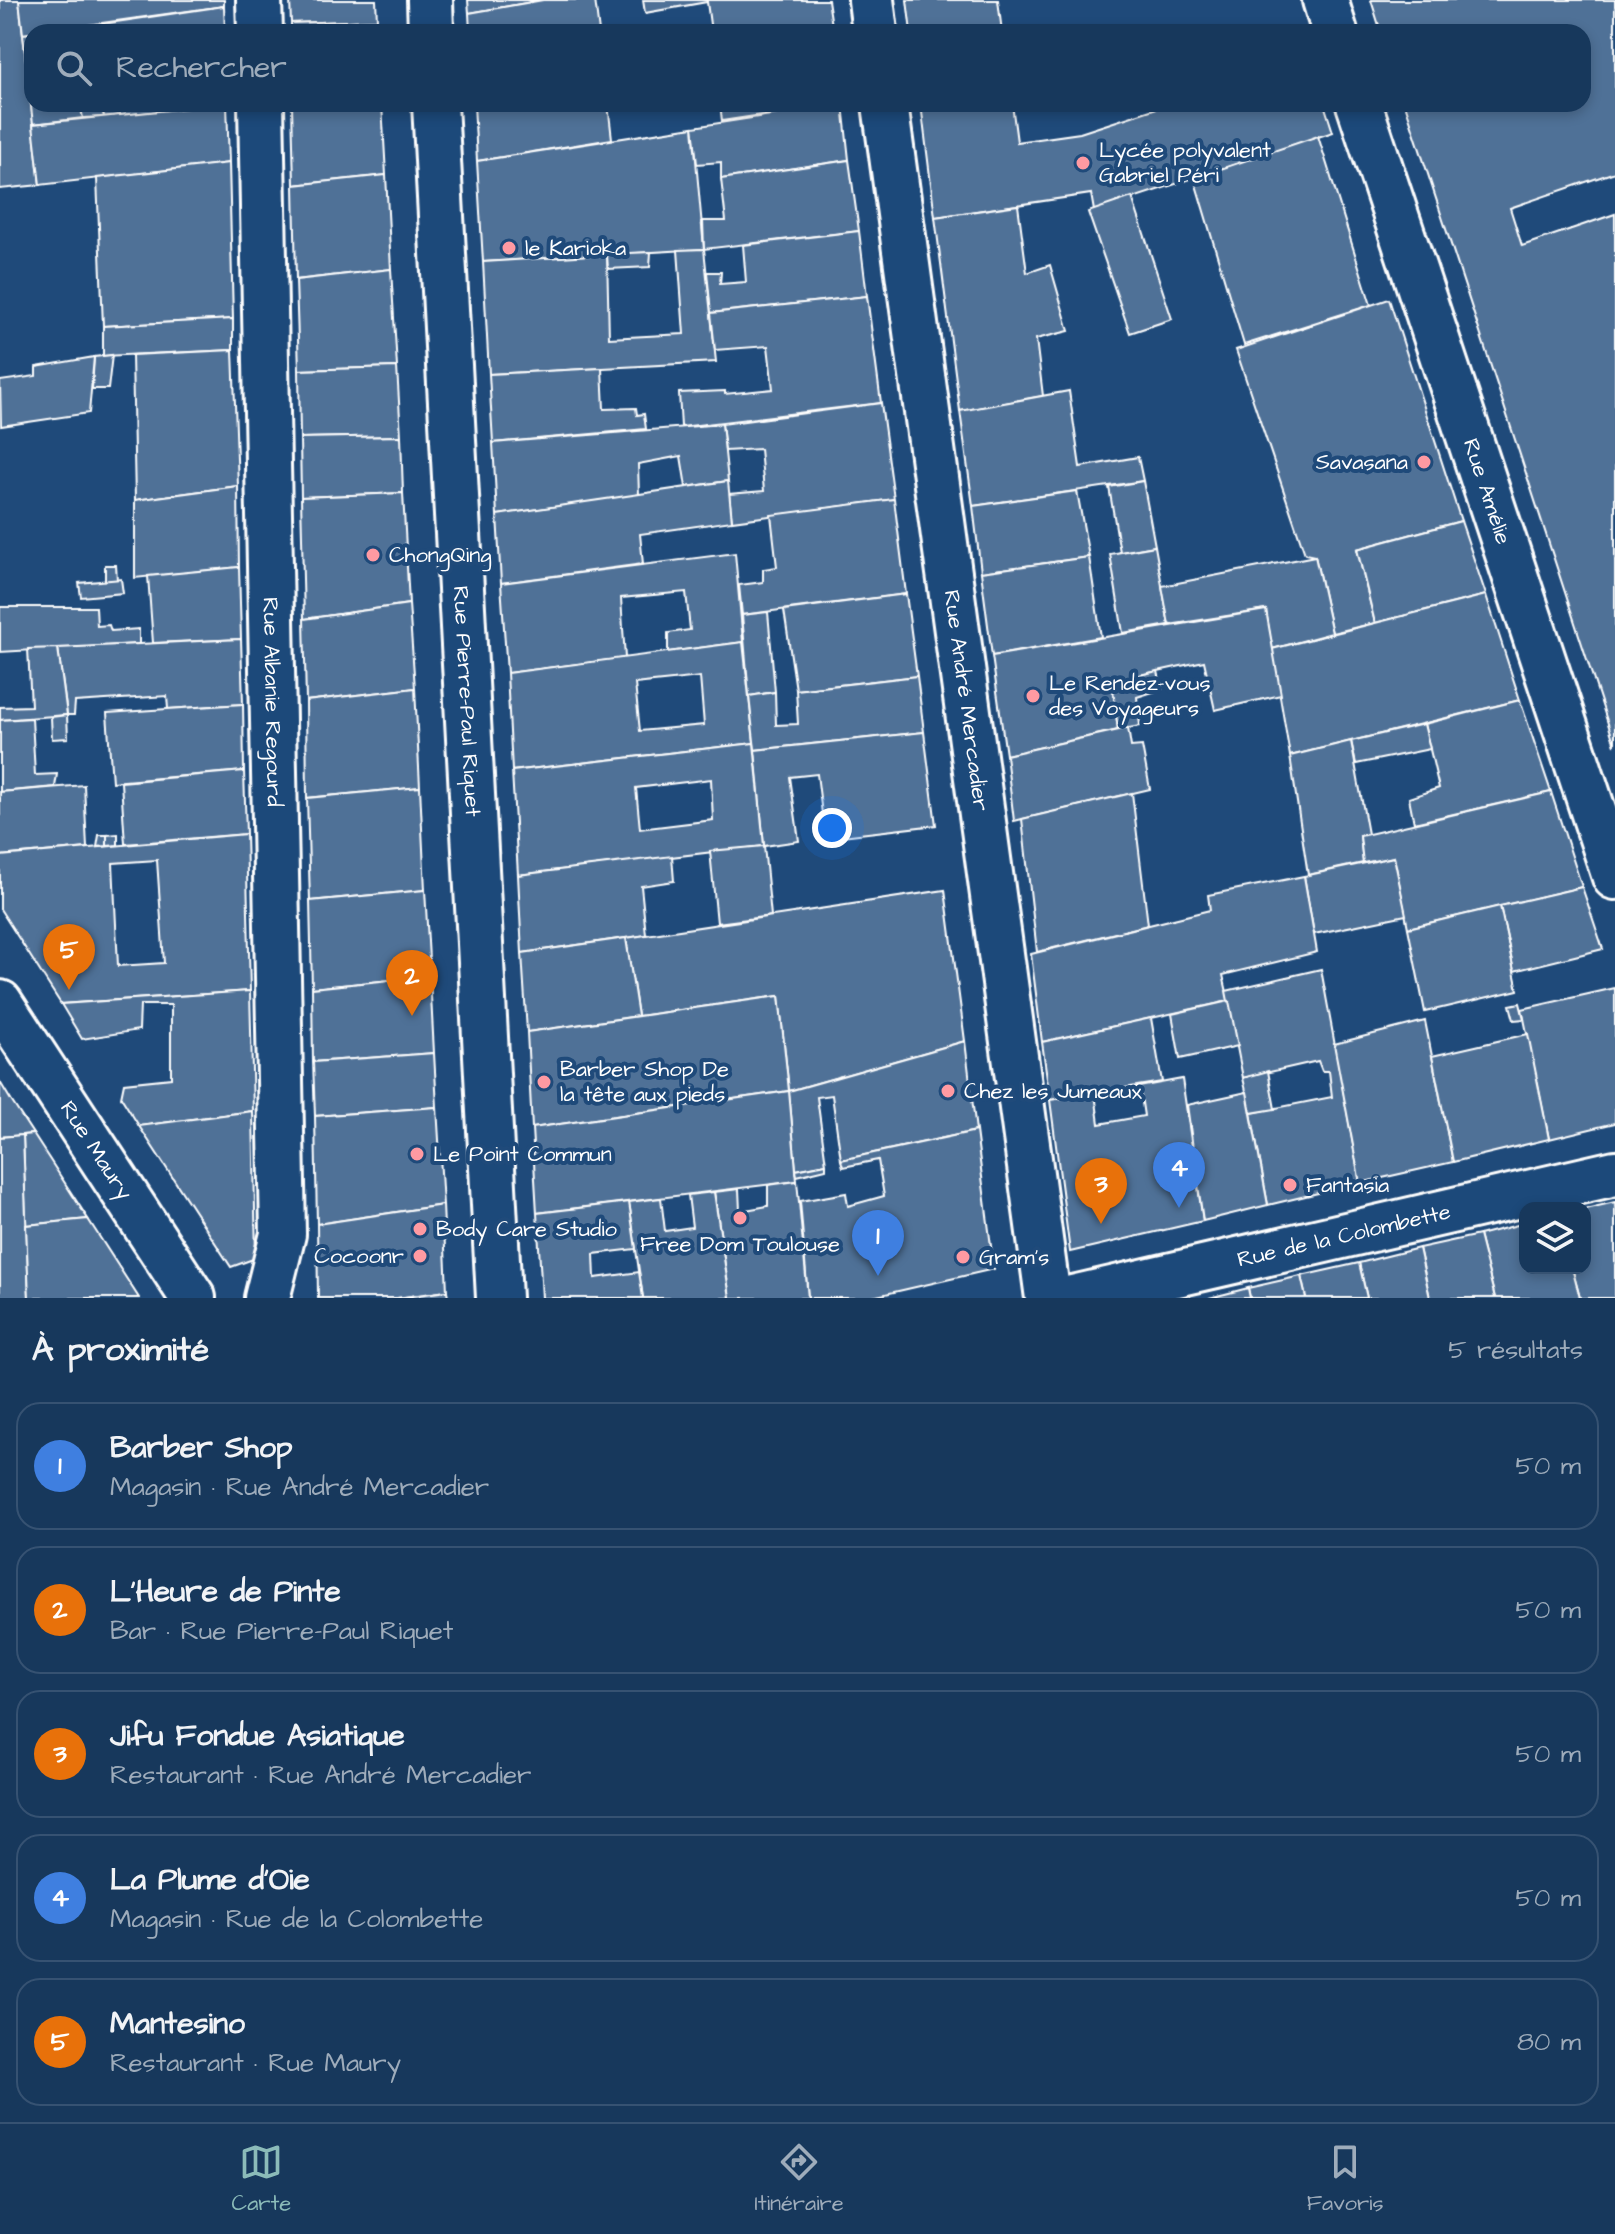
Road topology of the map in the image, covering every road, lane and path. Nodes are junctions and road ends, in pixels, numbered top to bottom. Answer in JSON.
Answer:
{"nodes":[{"id":1,"x":259,"y":0,"type":"edge"},
{"id":2,"x":430,"y":0,"type":"edge"},
{"id":3,"x":871,"y":0,"type":"edge"},
{"id":4,"x":1325,"y":0,"type":"edge"},
{"id":5,"x":260,"y":24,"type":"edge"},
{"id":6,"x":431,"y":24,"type":"edge"},
{"id":7,"x":874,"y":24,"type":"edge"},
{"id":8,"x":1332,"y":24,"type":"edge"},
{"id":9,"x":261,"y":112,"type":"edge"},
{"id":10,"x":435,"y":112,"type":"edge"},
{"id":11,"x":886,"y":112,"type":"edge"},
{"id":12,"x":1362,"y":112,"type":"edge"},
{"id":13,"x":1615,"y":877,"type":"edge"},
{"id":14,"x":0,"y":1003,"type":"edge"},
{"id":15,"x":1615,"y":1173,"type":"edge"},
{"id":16,"x":193,"y":1298,"type":"edge"},
{"id":17,"x":267,"y":1298,"type":"edge"},
{"id":18,"x":499,"y":1298,"type":"edge"},
{"id":19,"x":1048,"y":1298,"type":"edge"},
{"id":20,"x":1073,"y":1298,"type":"edge"}],
"edges":[{"from":1,"to":5,"type":"street"},
{"from":2,"to":6,"type":"street"},
{"from":3,"to":7,"type":"street"},
{"from":4,"to":8,"type":"street"},
{"from":9,"to":17,"type":"street","name":"Rue Albanie Regourd"},
{"from":10,"to":18,"type":"street","name":"Rue Pierre-Paul Riquet"},
{"from":11,"to":19,"type":"street","name":"Rue André Mercadier"},
{"from":12,"to":13,"type":"street","name":"Rue Amélie"},
{"from":14,"to":16,"type":"street","name":"Rue Maury"},
{"from":15,"to":20,"type":"street","name":"Rue de la Colombette"}]}
